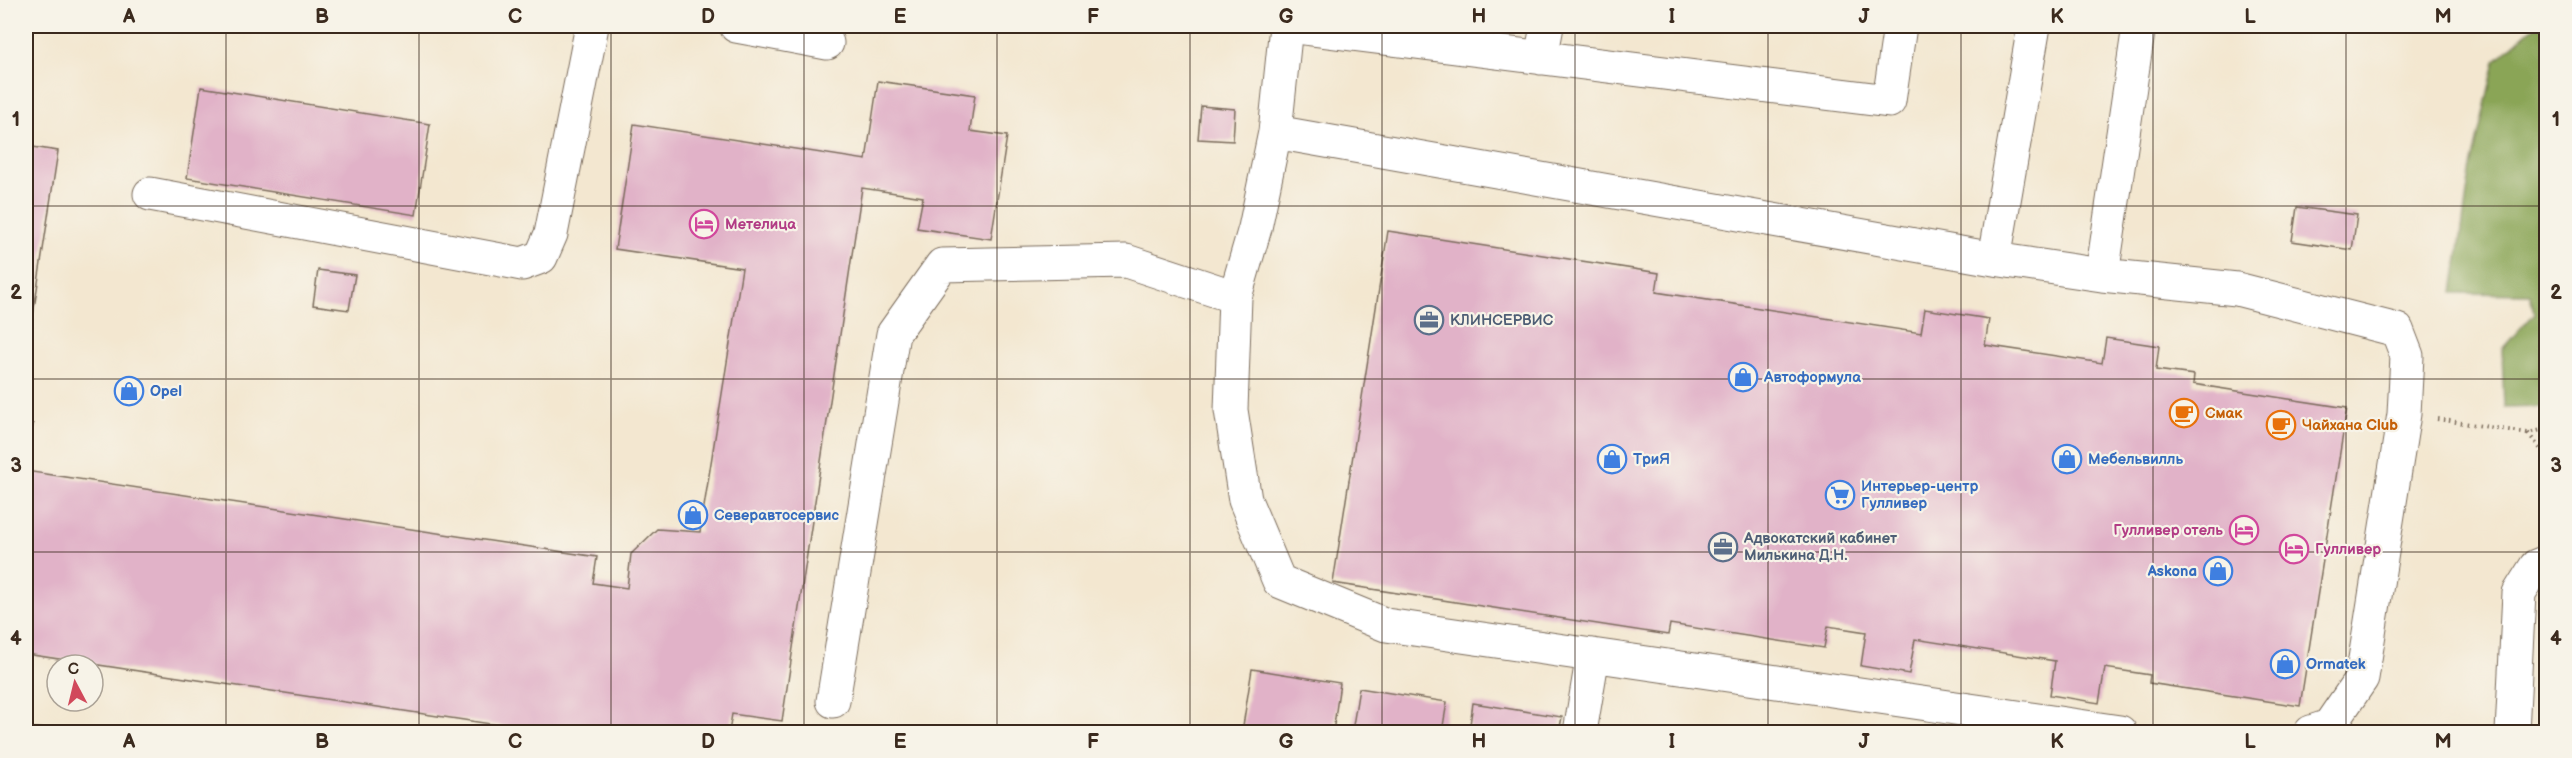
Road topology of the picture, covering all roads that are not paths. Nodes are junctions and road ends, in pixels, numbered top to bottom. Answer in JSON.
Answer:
{"nodes":[{"id":1,"x":592,"y":26,"type":"edge"},
{"id":2,"x":736,"y":26,"type":"edge"},
{"id":3,"x":1287,"y":26,"type":"edge"},
{"id":4,"x":1547,"y":26,"type":"edge"},
{"id":5,"x":1900,"y":26,"type":"edge"},
{"id":6,"x":2034,"y":26,"type":"edge"},
{"id":7,"x":2139,"y":26,"type":"edge"},
{"id":8,"x":827,"y":43,"type":"dead end"},
{"id":9,"x":1541,"y":58,"type":"junction"},
{"id":10,"x":1275,"y":132,"type":"junction"},
{"id":11,"x":150,"y":194,"type":"dead end"},
{"id":12,"x":1994,"y":259,"type":"junction"},
{"id":13,"x":2102,"y":276,"type":"junction"},
{"id":14,"x":1235,"y":297,"type":"junction"},
{"id":15,"x":2547,"y":562,"type":"edge"},
{"id":16,"x":1593,"y":655,"type":"junction"},
{"id":17,"x":833,"y":701,"type":"dead end"},
{"id":18,"x":2322,"y":730,"type":"edge"},
{"id":19,"x":1580,"y":732,"type":"edge"},
{"id":20,"x":2120,"y":732,"type":"edge"},
{"id":21,"x":2512,"y":732,"type":"edge"}],
"edges":[{"from":1,"to":11,"type":"lane"},
{"from":2,"to":8,"type":"lane"},
{"from":3,"to":9,"type":"lane"},
{"from":3,"to":10,"type":"lane"},
{"from":4,"to":9,"type":"lane"},
{"from":5,"to":9,"type":"lane"},
{"from":6,"to":12,"type":"lane"},
{"from":7,"to":13,"type":"lane"},
{"from":10,"to":12,"type":"lane"},
{"from":10,"to":14,"type":"lane"},
{"from":12,"to":13,"type":"lane"},
{"from":13,"to":18,"type":"lane"},
{"from":14,"to":16,"type":"lane"},
{"from":14,"to":17,"type":"lane"},
{"from":15,"to":21,"type":"lane"},
{"from":16,"to":19,"type":"lane"},
{"from":16,"to":20,"type":"lane"}]}
